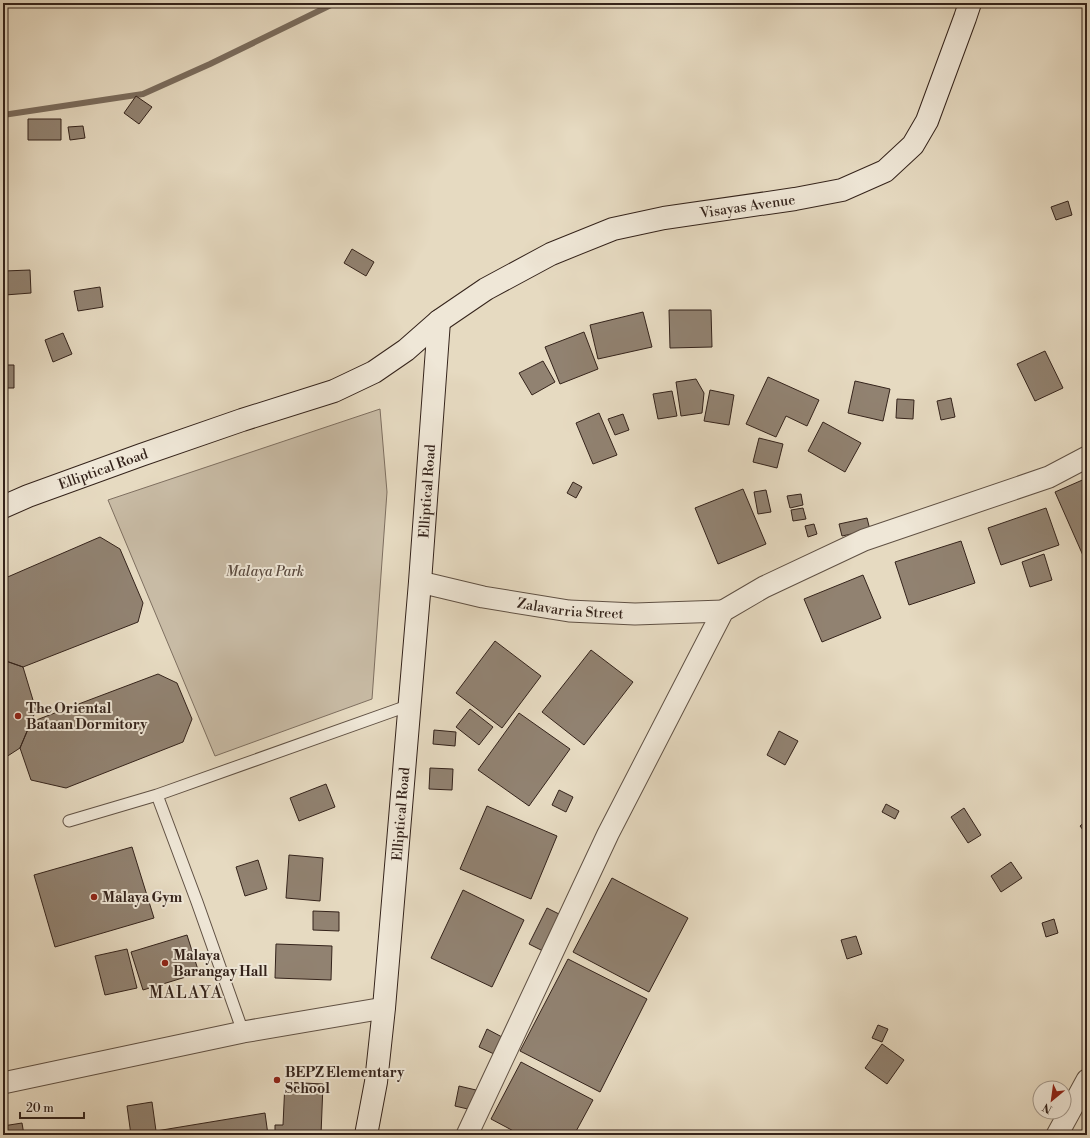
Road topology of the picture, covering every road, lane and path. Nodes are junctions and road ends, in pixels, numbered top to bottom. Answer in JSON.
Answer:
{"nodes":[{"id":1,"x":970,"y":3,"type":"edge"},
{"id":2,"x":439,"y":322,"type":"junction"},
{"id":3,"x":1087,"y":456,"type":"edge"},
{"id":4,"x":3,"y":507,"type":"edge"},
{"id":5,"x":420,"y":582,"type":"junction"},
{"id":6,"x":723,"y":611,"type":"junction"},
{"id":7,"x":410,"y":705,"type":"junction"},
{"id":8,"x":157,"y":795,"type":"junction"},
{"id":9,"x":69,"y":821,"type":"dead end"},
{"id":10,"x":384,"y":1008,"type":"junction"},
{"id":11,"x":243,"y":1032,"type":"junction"},
{"id":12,"x":1087,"y":1080,"type":"edge"},
{"id":13,"x":3,"y":1083,"type":"edge"},
{"id":14,"x":366,"y":1135,"type":"edge"},
{"id":15,"x":467,"y":1135,"type":"edge"},
{"id":16,"x":1057,"y":1135,"type":"edge"}],
"edges":[{"from":1,"to":2,"type":"street","name":"Visayas Avenue"},
{"from":2,"to":4,"type":"street","name":"Elliptical Road"},
{"from":2,"to":5,"type":"street","name":"Elliptical Road"},
{"from":3,"to":6,"type":"street"},
{"from":5,"to":6,"type":"street","name":"Zalavarria Street"},
{"from":5,"to":7,"type":"street","name":"Elliptical Road"},
{"from":6,"to":15,"type":"street"},
{"from":7,"to":8,"type":"lane"},
{"from":7,"to":10,"type":"street","name":"Elliptical Road"},
{"from":8,"to":9,"type":"lane"},
{"from":8,"to":11,"type":"lane"},
{"from":10,"to":11,"type":"street"},
{"from":10,"to":14,"type":"street","name":"Elliptical Road"},
{"from":11,"to":13,"type":"street"},
{"from":12,"to":16,"type":"street"}]}
